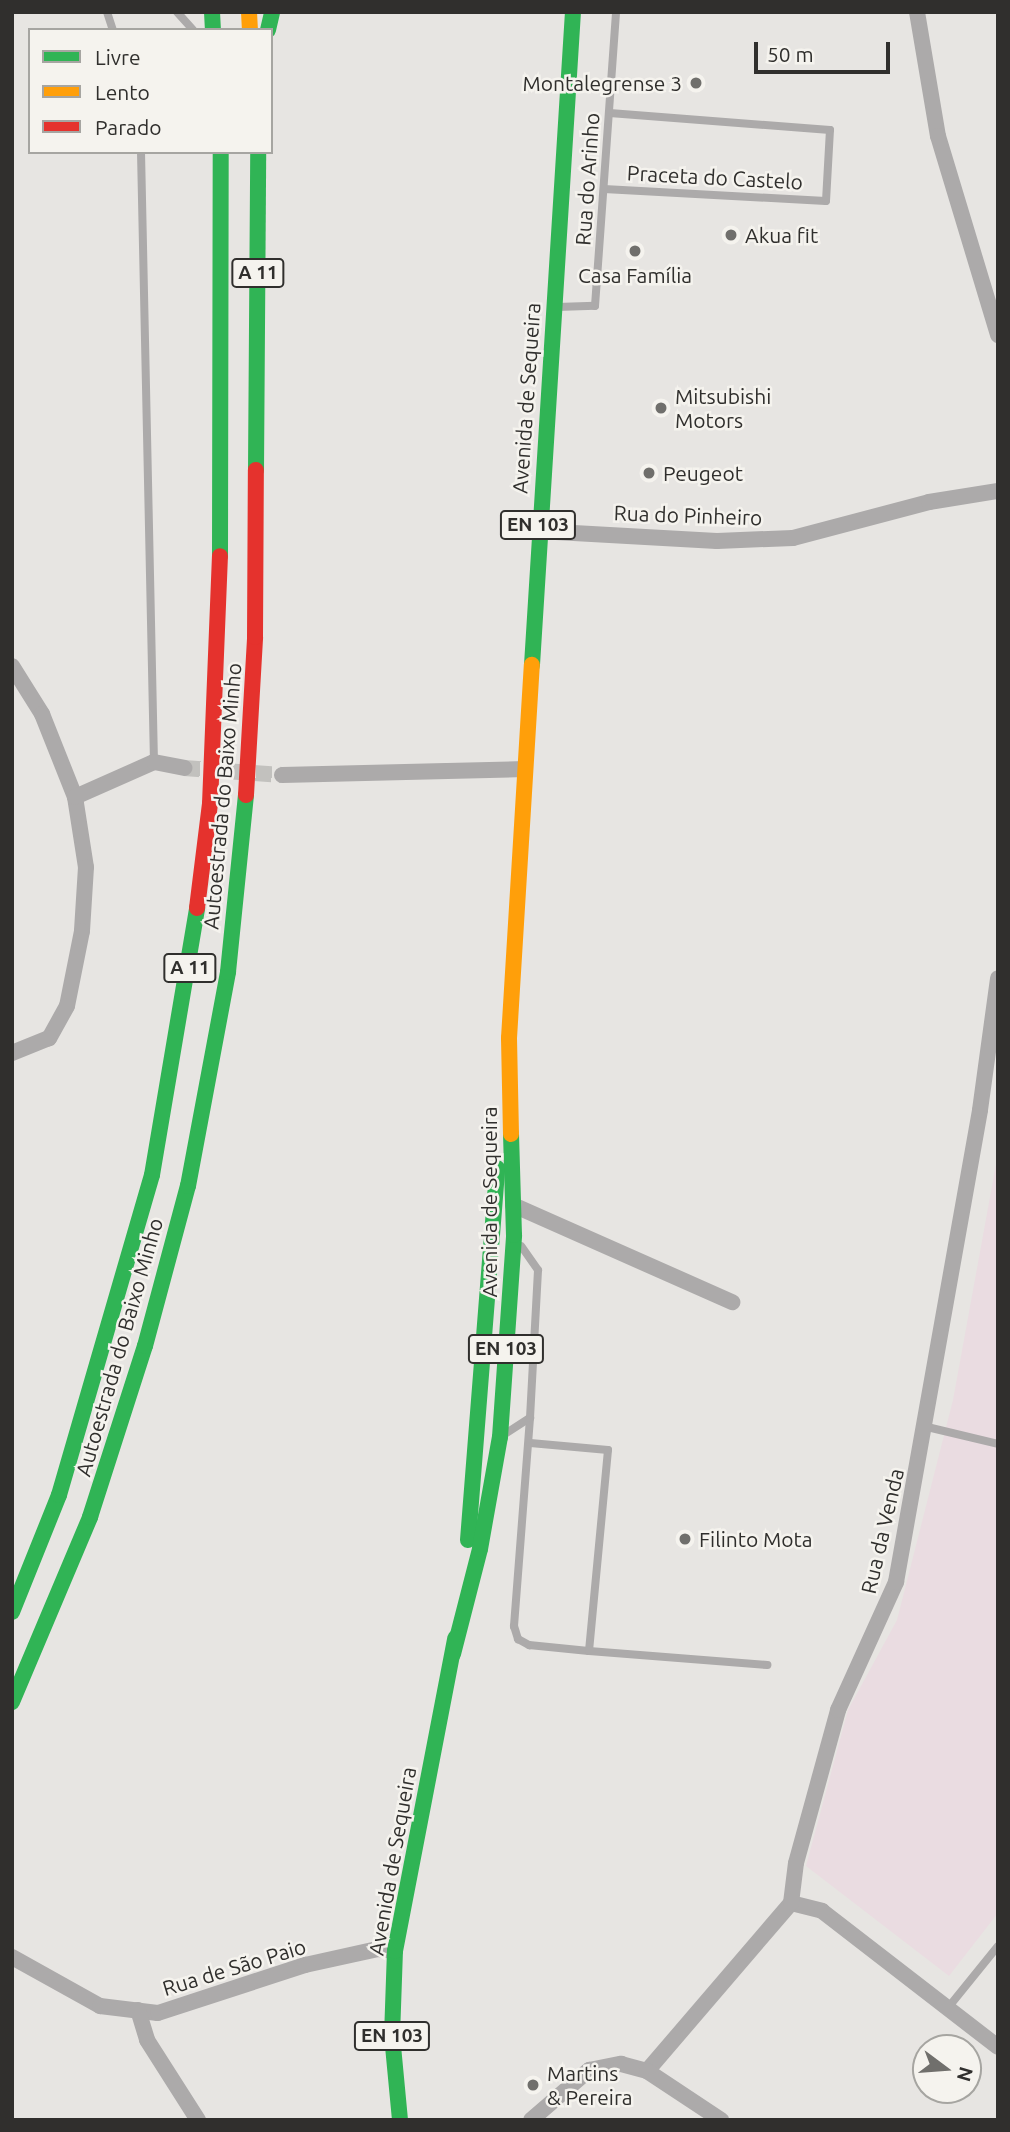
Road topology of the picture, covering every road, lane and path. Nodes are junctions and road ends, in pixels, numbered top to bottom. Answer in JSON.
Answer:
{"nodes":[{"id":1,"x":177,"y":12,"type":"edge"},
{"id":2,"x":573,"y":12,"type":"edge"},
{"id":3,"x":616,"y":12,"type":"edge"},
{"id":4,"x":917,"y":12,"type":"edge"},
{"id":5,"x":191,"y":28,"type":"edge"},
{"id":6,"x":610,"y":113,"type":"junction"},
{"id":7,"x":141,"y":154,"type":"edge"},
{"id":8,"x":220,"y":154,"type":"edge"},
{"id":9,"x":258,"y":154,"type":"edge"},
{"id":10,"x":604,"y":189,"type":"junction"},
{"id":11,"x":554,"y":307,"type":"junction"},
{"id":12,"x":998,"y":335,"type":"edge"},
{"id":13,"x":998,"y":491,"type":"edge"},
{"id":14,"x":538,"y":531,"type":"junction"},
{"id":15,"x":12,"y":666,"type":"edge"},
{"id":16,"x":154,"y":762,"type":"junction"},
{"id":17,"x":184,"y":768,"type":"tunnel mouth"},
{"id":18,"x":525,"y":769,"type":"junction"},
{"id":19,"x":282,"y":775,"type":"tunnel mouth"},
{"id":20,"x":75,"y":797,"type":"junction"},
{"id":21,"x":998,"y":978,"type":"edge"},
{"id":22,"x":509,"y":1038,"type":"junction"},
{"id":23,"x":12,"y":1053,"type":"edge"},
{"id":24,"x":513,"y":1205,"type":"junction"},
{"id":25,"x":514,"y":1235,"type":"junction"},
{"id":26,"x":530,"y":1261,"type":"junction"},
{"id":27,"x":512,"y":1265,"type":"junction"},
{"id":28,"x":732,"y":1302,"type":"dead end"},
{"id":29,"x":489,"y":1310,"type":"junction"},
{"id":30,"x":486,"y":1348,"type":"junction"},
{"id":31,"x":491,"y":1394,"type":"dead end"},
{"id":32,"x":490,"y":1416,"type":"dead end"},
{"id":33,"x":530,"y":1418,"type":"junction"},
{"id":34,"x":923,"y":1426,"type":"junction"},
{"id":35,"x":500,"y":1437,"type":"junction"},
{"id":36,"x":530,"y":1443,"type":"junction"},
{"id":37,"x":998,"y":1444,"type":"edge"},
{"id":38,"x":12,"y":1612,"type":"edge"},
{"id":39,"x":589,"y":1651,"type":"junction"},
{"id":40,"x":453,"y":1654,"type":"junction"},
{"id":41,"x":767,"y":1665,"type":"dead end"},
{"id":42,"x":12,"y":1702,"type":"edge"},
{"id":43,"x":791,"y":1903,"type":"junction"},
{"id":44,"x":998,"y":1946,"type":"edge"},
{"id":45,"x":395,"y":1951,"type":"junction"},
{"id":46,"x":12,"y":1957,"type":"edge"},
{"id":47,"x":947,"y":2009,"type":"junction"},
{"id":48,"x":138,"y":2010,"type":"junction"},
{"id":49,"x":998,"y":2046,"type":"edge"},
{"id":50,"x":647,"y":2071,"type":"junction"},
{"id":51,"x":198,"y":2120,"type":"edge"},
{"id":52,"x":400,"y":2120,"type":"edge"},
{"id":53,"x":531,"y":2120,"type":"edge"},
{"id":54,"x":721,"y":2120,"type":"edge"}],
"edges":[{"from":1,"to":5,"type":"lane"},
{"from":2,"to":11,"type":"main road","name":"Avenida de Sequeira","number":"EN 103"},
{"from":3,"to":6,"type":"lane","name":"Rua do Arinho"},
{"from":4,"to":12,"type":"street"},
{"from":6,"to":10,"type":"lane","name":"Rua do Arinho"},
{"from":6,"to":10,"type":"lane","name":"Praceta do Castelo"},
{"from":7,"to":16,"type":"lane"},
{"from":8,"to":38,"type":"main road","name":"Autoestrada do Baixo Minho","number":"A 11"},
{"from":9,"to":42,"type":"main road","name":"Autoestrada do Baixo Minho","number":"A 11"},
{"from":10,"to":11,"type":"lane","name":"Rua do Arinho"},
{"from":11,"to":14,"type":"main road","name":"Avenida de Sequeira","number":"EN 103"},
{"from":13,"to":14,"type":"street","name":"Rua do Pinheiro"},
{"from":14,"to":18,"type":"main road","name":"Avenida de Sequeira","number":"EN 103"},
{"from":15,"to":20,"type":"street"},
{"from":16,"to":17,"type":"street"},
{"from":16,"to":20,"type":"street"},
{"from":18,"to":19,"type":"street"},
{"from":18,"to":22,"type":"main road","name":"Avenida de Sequeira","number":"EN 103"},
{"from":20,"to":23,"type":"street"},
{"from":21,"to":34,"type":"street","name":"Rua da Venda"},
{"from":22,"to":24,"type":"main road","name":"Avenida de Sequeira","number":"EN 103"},
{"from":22,"to":29,"type":"main road","name":"Avenida de Sequeira","number":"EN 103"},
{"from":24,"to":25,"type":"main road","name":"Avenida de Sequeira","number":"EN 103"},
{"from":24,"to":28,"type":"street"},
{"from":25,"to":26,"type":"lane"},
{"from":25,"to":27,"type":"main road","name":"Avenida de Sequeira","number":"EN 103"},
{"from":26,"to":27,"type":"lane"},
{"from":26,"to":33,"type":"lane"},
{"from":27,"to":29,"type":"lane"},
{"from":27,"to":35,"type":"main road","name":"Avenida de Sequeira","number":"EN 103"},
{"from":29,"to":30,"type":"main road","name":"Avenida de Sequeira","number":"EN 103"},
{"from":30,"to":31,"type":"lane"},
{"from":30,"to":40,"type":"main road","name":"Avenida de Sequeira","number":"EN 103"},
{"from":32,"to":35,"type":"lane"},
{"from":33,"to":35,"type":"lane"},
{"from":33,"to":36,"type":"lane"},
{"from":34,"to":37,"type":"lane"},
{"from":34,"to":43,"type":"street","name":"Rua da Venda"},
{"from":35,"to":40,"type":"main road","name":"Avenida de Sequeira","number":"EN 103"},
{"from":36,"to":39,"type":"lane"},
{"from":36,"to":39,"type":"lane"},
{"from":39,"to":41,"type":"lane"},
{"from":40,"to":45,"type":"main road","name":"Avenida de Sequeira","number":"EN 103"},
{"from":43,"to":47,"type":"street"},
{"from":43,"to":50,"type":"street"},
{"from":44,"to":47,"type":"lane"},
{"from":45,"to":48,"type":"street","name":"Rua de São Paio"},
{"from":45,"to":52,"type":"main road","name":"Avenida de Sequeira","number":"EN 103"},
{"from":46,"to":48,"type":"street","name":"Rua de São Paio"},
{"from":47,"to":49,"type":"street"},
{"from":48,"to":51,"type":"street"},
{"from":50,"to":53,"type":"street"},
{"from":50,"to":54,"type":"street"}]}
